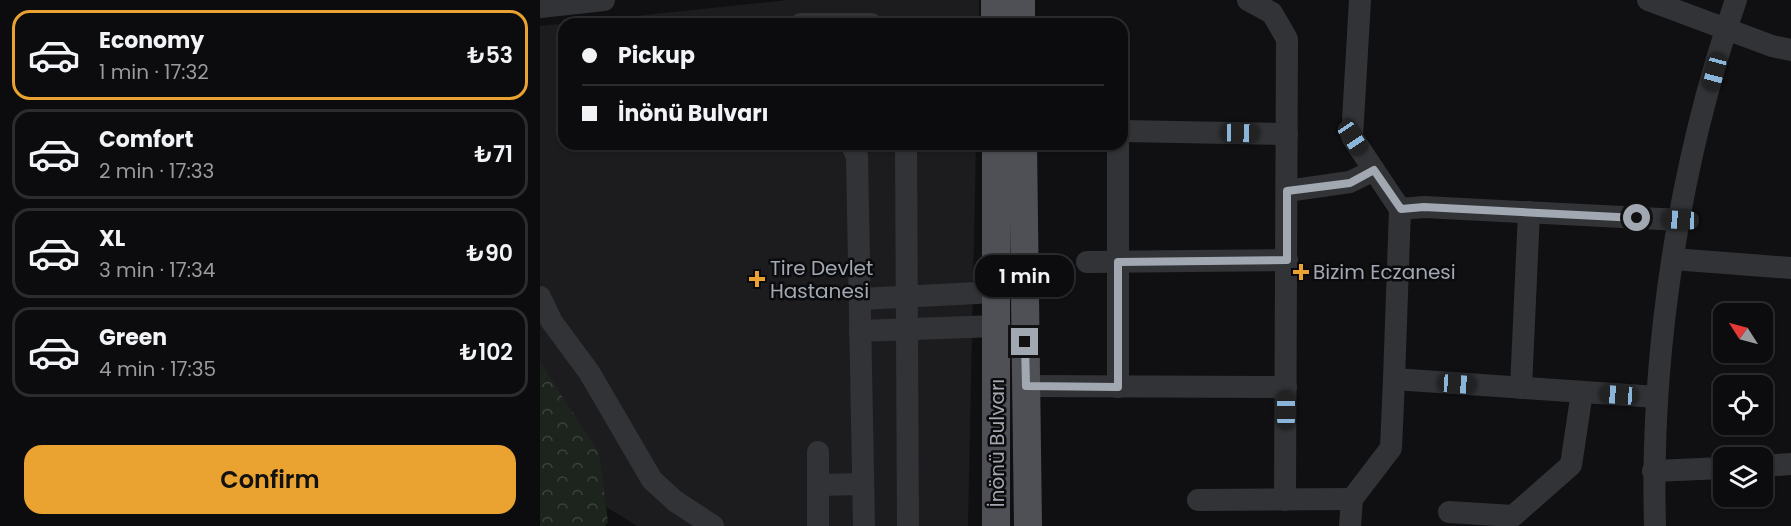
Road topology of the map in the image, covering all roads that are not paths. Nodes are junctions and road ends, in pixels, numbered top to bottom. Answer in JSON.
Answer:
{"nodes":[{"id":1,"x":604,"y":0,"type":"edge"},
{"id":2,"x":995,"y":0,"type":"edge"},
{"id":3,"x":1021,"y":0,"type":"edge"},
{"id":4,"x":1248,"y":0,"type":"edge"},
{"id":5,"x":1360,"y":0,"type":"edge"},
{"id":6,"x":1648,"y":0,"type":"edge"},
{"id":7,"x":1736,"y":0,"type":"edge"},
{"id":8,"x":540,"y":8,"type":"edge"},
{"id":9,"x":995,"y":18,"type":"edge"},
{"id":10,"x":1021,"y":18,"type":"edge"},
{"id":11,"x":1726,"y":29,"type":"junction"},
{"id":12,"x":1791,"y":50,"type":"edge"},
{"id":13,"x":1128,"y":131,"type":"edge"},
{"id":14,"x":1287,"y":134,"type":"junction"},
{"id":15,"x":854,"y":150,"type":"edge"},
{"id":16,"x":906,"y":150,"type":"edge"},
{"id":17,"x":996,"y":150,"type":"edge"},
{"id":18,"x":1023,"y":150,"type":"edge"},
{"id":19,"x":1118,"y":150,"type":"edge"},
{"id":20,"x":1374,"y":170,"type":"junction"},
{"id":21,"x":1287,"y":191,"type":"junction"},
{"id":22,"x":1401,"y":209,"type":"junction"},
{"id":23,"x":1529,"y":212,"type":"junction"},
{"id":24,"x":1681,"y":220,"type":"junction"},
{"id":25,"x":1673,"y":259,"type":"junction"},
{"id":26,"x":1287,"y":260,"type":"junction"},
{"id":27,"x":1087,"y":262,"type":"dead end"},
{"id":28,"x":1118,"y":262,"type":"junction"},
{"id":29,"x":1791,"y":268,"type":"edge"},
{"id":30,"x":996,"y":292,"type":"junction"},
{"id":31,"x":540,"y":297,"type":"edge"},
{"id":32,"x":907,"y":297,"type":"junction"},
{"id":33,"x":860,"y":299,"type":"junction"},
{"id":34,"x":996,"y":326,"type":"junction"},
{"id":35,"x":908,"y":328,"type":"junction"},
{"id":36,"x":860,"y":331,"type":"junction"},
{"id":37,"x":1394,"y":379,"type":"junction"},
{"id":38,"x":1026,"y":386,"type":"junction"},
{"id":39,"x":1118,"y":387,"type":"junction"},
{"id":40,"x":1286,"y":387,"type":"junction"},
{"id":41,"x":1521,"y":388,"type":"junction"},
{"id":42,"x":1582,"y":392,"type":"junction"},
{"id":43,"x":1657,"y":398,"type":"junction"},
{"id":44,"x":818,"y":452,"type":"dead end"},
{"id":45,"x":1791,"y":464,"type":"edge"},
{"id":46,"x":1773,"y":465,"type":"edge"},
{"id":47,"x":1713,"y":468,"type":"edge"},
{"id":48,"x":1653,"y":471,"type":"junction"},
{"id":49,"x":863,"y":484,"type":"junction"},
{"id":50,"x":818,"y":485,"type":"junction"},
{"id":51,"x":1198,"y":500,"type":"dead end"},
{"id":52,"x":1285,"y":500,"type":"junction"},
{"id":53,"x":1352,"y":500,"type":"junction"},
{"id":54,"x":1449,"y":512,"type":"dead end"},
{"id":55,"x":713,"y":526,"type":"edge"},
{"id":56,"x":818,"y":526,"type":"edge"},
{"id":57,"x":864,"y":526,"type":"edge"},
{"id":58,"x":908,"y":526,"type":"edge"},
{"id":59,"x":996,"y":526,"type":"edge"},
{"id":60,"x":1028,"y":526,"type":"edge"},
{"id":61,"x":1350,"y":526,"type":"edge"},
{"id":62,"x":1654,"y":526,"type":"edge"}],
"edges":[{"from":1,"to":8,"type":"street"},
{"from":2,"to":9,"type":"main road"},
{"from":3,"to":10,"type":"main road"},
{"from":4,"to":14,"type":"street"},
{"from":5,"to":20,"type":"street"},
{"from":6,"to":11,"type":"street"},
{"from":7,"to":11,"type":"street"},
{"from":11,"to":12,"type":"street"},
{"from":11,"to":24,"type":"street"},
{"from":13,"to":14,"type":"street"},
{"from":14,"to":21,"type":"street"},
{"from":15,"to":33,"type":"street"},
{"from":16,"to":32,"type":"street"},
{"from":17,"to":30,"type":"main road","name":"İnönü Bulvarı"},
{"from":18,"to":38,"type":"main road","name":"İnönü Bulvarı"},
{"from":19,"to":28,"type":"street"},
{"from":20,"to":21,"type":"street"},
{"from":20,"to":22,"type":"street"},
{"from":21,"to":26,"type":"street"},
{"from":22,"to":23,"type":"street"},
{"from":22,"to":37,"type":"street"},
{"from":23,"to":24,"type":"street"},
{"from":23,"to":41,"type":"street"},
{"from":24,"to":25,"type":"street"},
{"from":25,"to":29,"type":"street"},
{"from":25,"to":43,"type":"street"},
{"from":26,"to":28,"type":"street"},
{"from":26,"to":40,"type":"street"},
{"from":27,"to":28,"type":"street"},
{"from":28,"to":39,"type":"street"},
{"from":30,"to":32,"type":"street"},
{"from":30,"to":34,"type":"main road","name":"İnönü Bulvarı"},
{"from":31,"to":55,"type":"street"},
{"from":32,"to":33,"type":"street"},
{"from":32,"to":35,"type":"street"},
{"from":33,"to":36,"type":"street"},
{"from":34,"to":35,"type":"street"},
{"from":34,"to":59,"type":"main road","name":"İnönü Bulvarı"},
{"from":35,"to":36,"type":"street"},
{"from":35,"to":58,"type":"street"},
{"from":36,"to":49,"type":"street"},
{"from":37,"to":41,"type":"street"},
{"from":37,"to":53,"type":"street"},
{"from":38,"to":39,"type":"street"},
{"from":38,"to":60,"type":"main road","name":"İnönü Bulvarı"},
{"from":39,"to":40,"type":"street"},
{"from":40,"to":52,"type":"street"},
{"from":41,"to":42,"type":"street"},
{"from":42,"to":43,"type":"street"},
{"from":42,"to":54,"type":"street"},
{"from":43,"to":48,"type":"street"},
{"from":44,"to":50,"type":"street"},
{"from":45,"to":46,"type":"street"},
{"from":47,"to":48,"type":"street"},
{"from":48,"to":62,"type":"street"},
{"from":49,"to":50,"type":"street"},
{"from":49,"to":57,"type":"street"},
{"from":50,"to":56,"type":"street"},
{"from":51,"to":52,"type":"street"},
{"from":52,"to":53,"type":"street"},
{"from":53,"to":61,"type":"street"}]}
